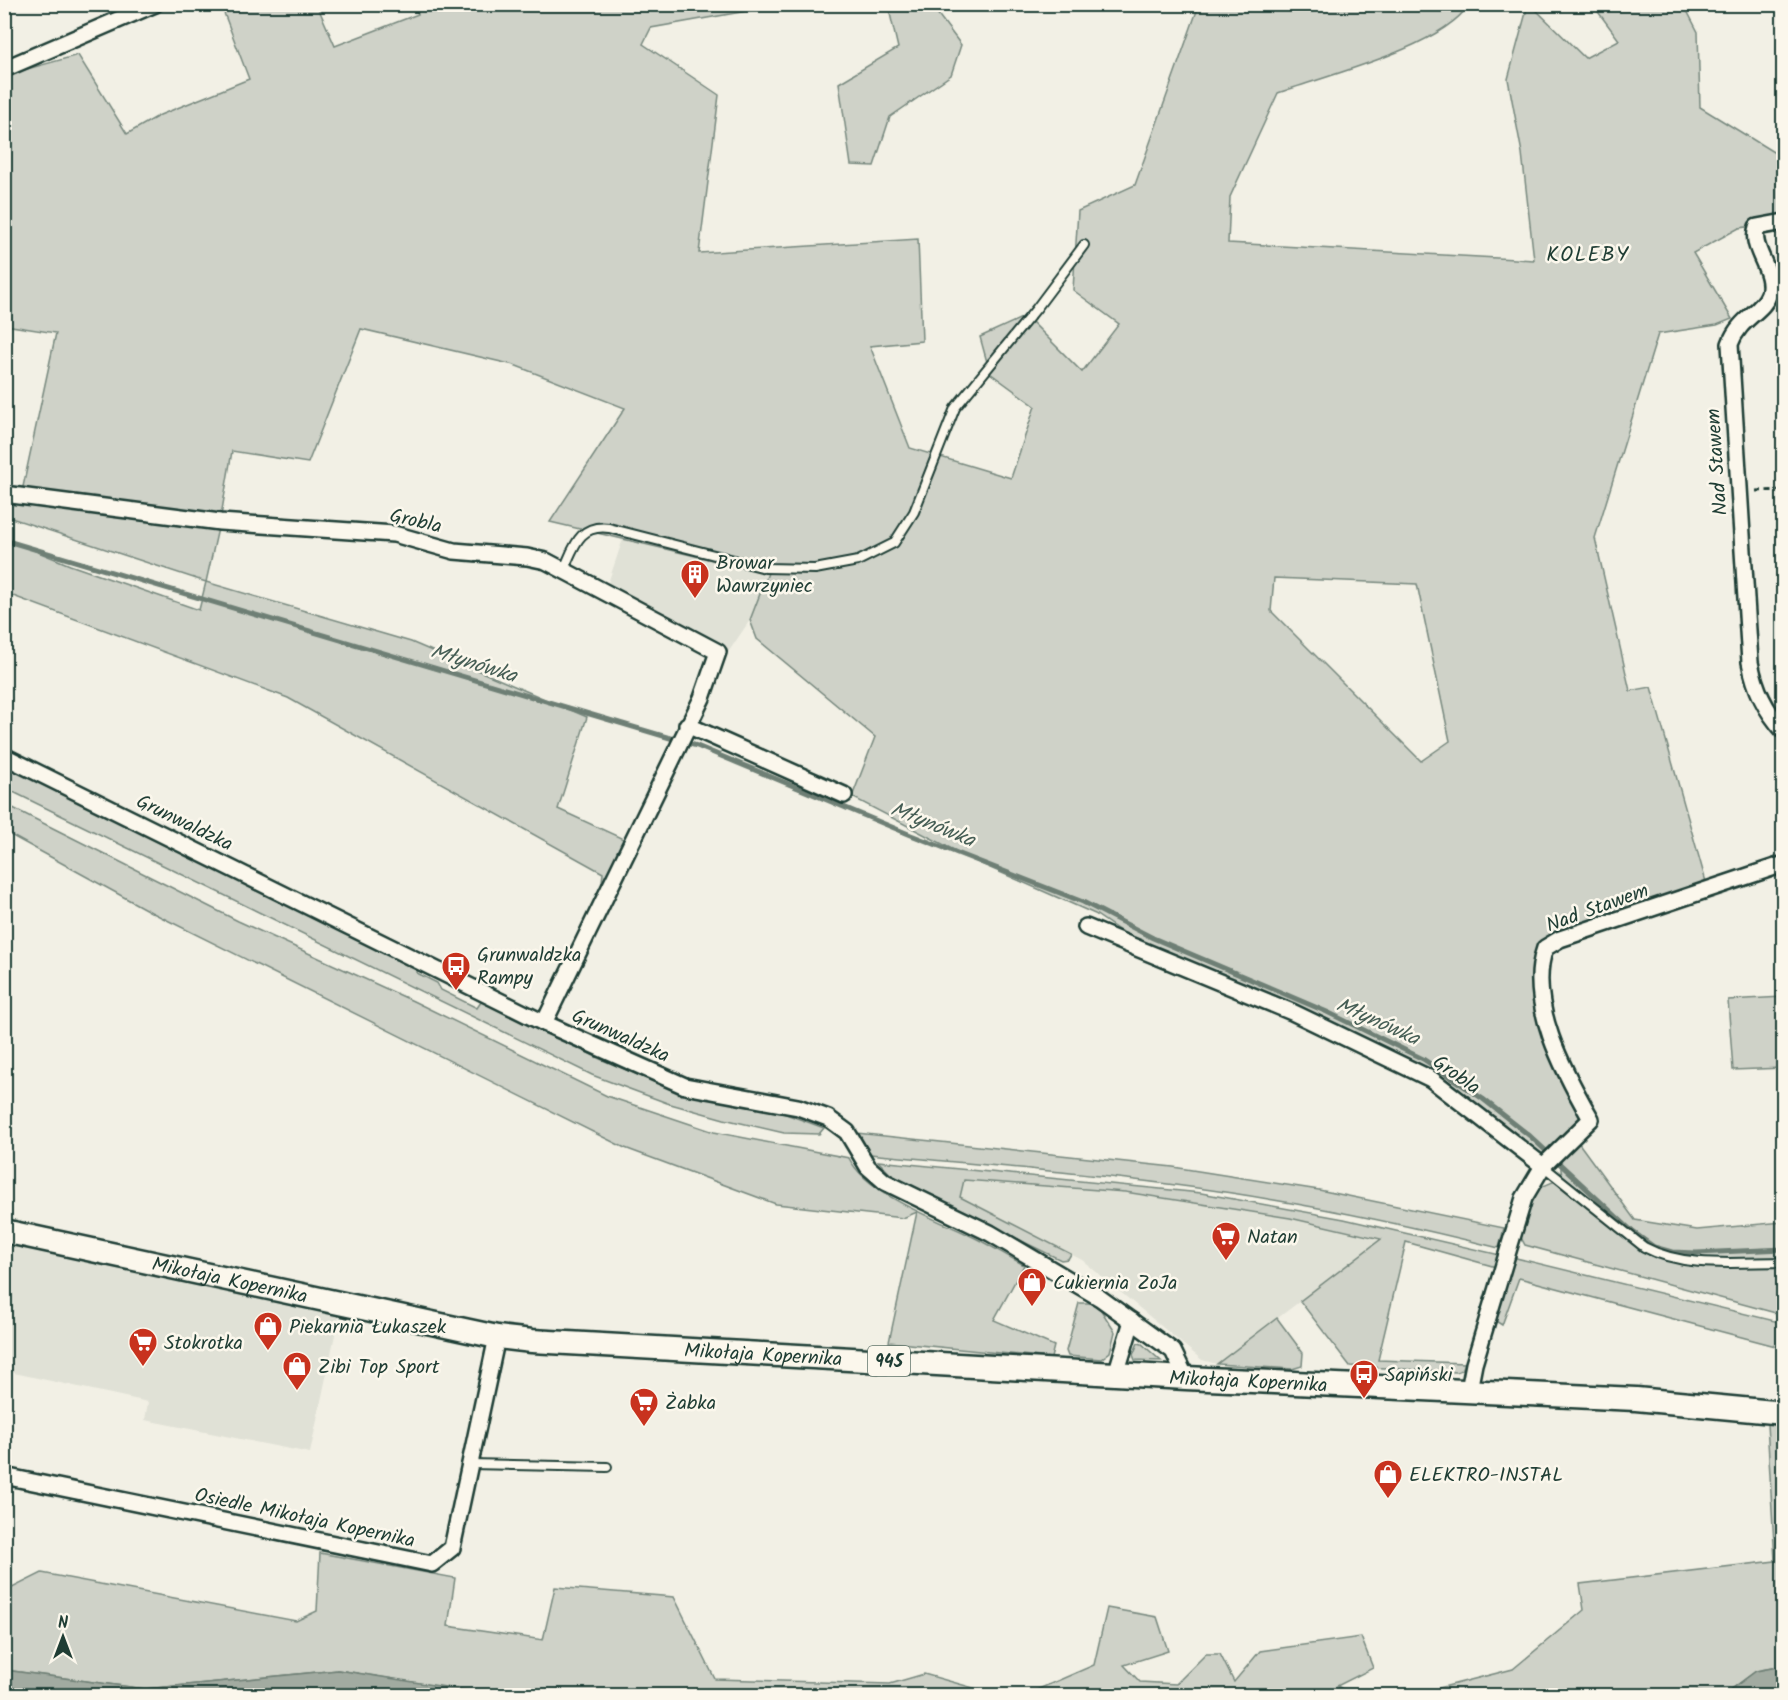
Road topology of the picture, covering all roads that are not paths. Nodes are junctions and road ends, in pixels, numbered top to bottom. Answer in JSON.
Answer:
{"nodes":[{"id":1,"x":155,"y":4,"type":"edge"},
{"id":2,"x":4,"y":69,"type":"edge"},
{"id":3,"x":1784,"y":222,"type":"edge"},
{"id":4,"x":1084,"y":245,"type":"dead end"},
{"id":5,"x":4,"y":494,"type":"edge"},
{"id":6,"x":564,"y":571,"type":"junction"},
{"id":7,"x":687,"y":726,"type":"junction"},
{"id":8,"x":1784,"y":731,"type":"edge"},
{"id":9,"x":4,"y":756,"type":"edge"},
{"id":10,"x":844,"y":795,"type":"dead end"},
{"id":11,"x":1784,"y":864,"type":"edge"},
{"id":12,"x":1086,"y":927,"type":"dead end"},
{"id":13,"x":544,"y":1023,"type":"junction"},
{"id":14,"x":1544,"y":1166,"type":"junction"},
{"id":15,"x":4,"y":1231,"type":"edge"},
{"id":16,"x":1784,"y":1262,"type":"edge"},
{"id":17,"x":1132,"y":1321,"type":"junction"},
{"id":18,"x":497,"y":1337,"type":"junction"},
{"id":19,"x":1116,"y":1374,"type":"junction"},
{"id":20,"x":1186,"y":1378,"type":"junction"},
{"id":21,"x":1469,"y":1390,"type":"junction"},
{"id":22,"x":1784,"y":1413,"type":"edge"},
{"id":23,"x":470,"y":1464,"type":"junction"},
{"id":24,"x":607,"y":1467,"type":"dead end"},
{"id":25,"x":4,"y":1476,"type":"edge"}],
"edges":[{"from":1,"to":2,"type":"street"},
{"from":3,"to":8,"type":"street","name":"Nad Stawem"},
{"from":4,"to":6,"type":"lane"},
{"from":5,"to":6,"type":"street","name":"Grobla"},
{"from":6,"to":7,"type":"street","name":"Grobla"},
{"from":7,"to":10,"type":"street"},
{"from":7,"to":13,"type":"street","name":"Grobla"},
{"from":9,"to":13,"type":"street","name":"Grunwaldzka"},
{"from":11,"to":14,"type":"street","name":"Nad Stawem"},
{"from":12,"to":14,"type":"street","name":"Grobla"},
{"from":13,"to":17,"type":"street","name":"Grunwaldzka"},
{"from":14,"to":16,"type":"lane","name":"Grobla"},
{"from":14,"to":21,"type":"street","name":"Nad Stawem"},
{"from":15,"to":18,"type":"main road","name":"Mikołaja Kopernika","number":"945"},
{"from":17,"to":19,"type":"street"},
{"from":17,"to":20,"type":"street","name":"Grunwaldzka"},
{"from":18,"to":19,"type":"main road","name":"Mikołaja Kopernika","number":"945"},
{"from":18,"to":23,"type":"street","name":"Osiedle Mikołaja Kopernika"},
{"from":19,"to":20,"type":"main road","name":"Mikołaja Kopernika","number":"945"},
{"from":20,"to":21,"type":"main road","name":"Mikołaja Kopernika","number":"945"},
{"from":21,"to":22,"type":"main road","name":"Mikołaja Kopernika","number":"945"},
{"from":23,"to":24,"type":"lane"},
{"from":23,"to":25,"type":"street","name":"Osiedle Mikołaja Kopernika"}]}
